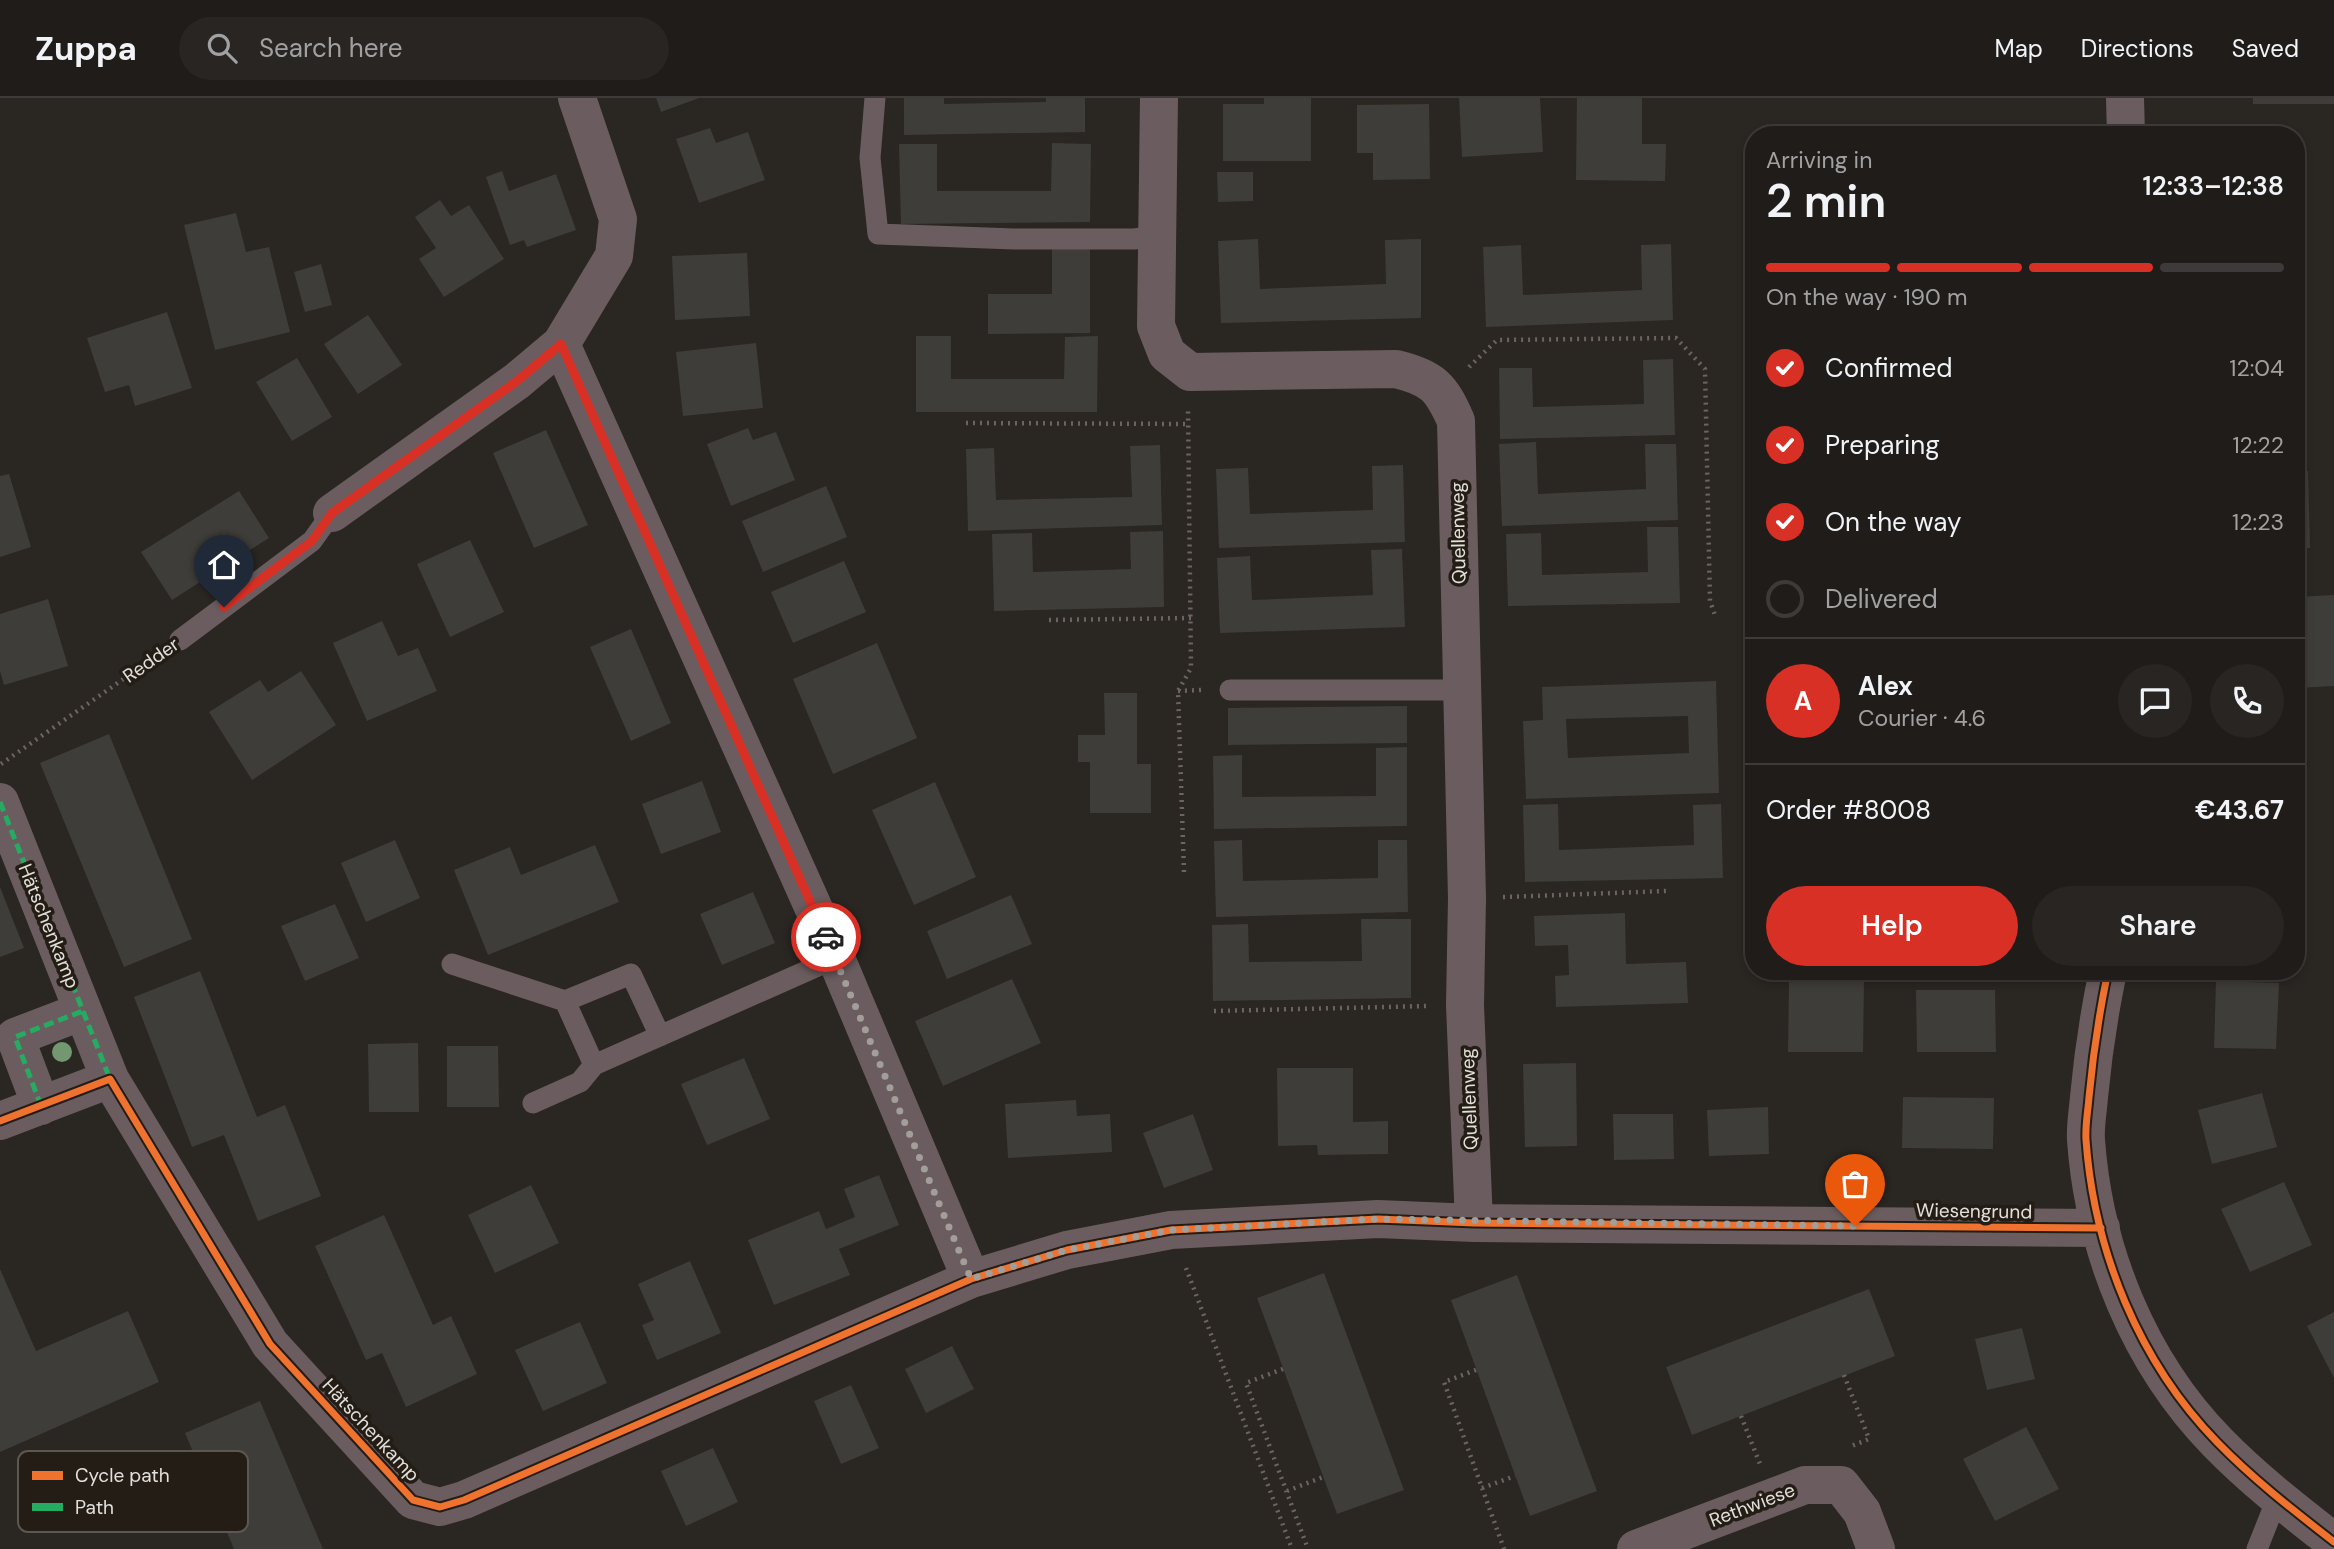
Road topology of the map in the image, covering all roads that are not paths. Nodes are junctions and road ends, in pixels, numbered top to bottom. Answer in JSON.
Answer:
{"nodes":[{"id":1,"x":577,"y":98,"type":"edge"},
{"id":2,"x":875,"y":98,"type":"edge"},
{"id":3,"x":1159,"y":98,"type":"edge"},
{"id":4,"x":2125,"y":98,"type":"edge"},
{"id":5,"x":2126,"y":126,"type":"edge"},
{"id":6,"x":1157,"y":236,"type":"junction"},
{"id":7,"x":561,"y":344,"type":"junction"},
{"id":8,"x":332,"y":513,"type":"joint"},
{"id":9,"x":180,"y":640,"type":"road end"},
{"id":10,"x":1230,"y":690,"type":"dead end"},
{"id":11,"x":1462,"y":690,"type":"junction"},
{"id":12,"x":0,"y":802,"type":"edge"},
{"id":13,"x":836,"y":958,"type":"junction"},
{"id":14,"x":452,"y":964,"type":"dead end"},
{"id":15,"x":2106,"y":980,"type":"edge"},
{"id":16,"x":565,"y":1001,"type":"junction"},
{"id":17,"x":83,"y":1011,"type":"junction"},
{"id":18,"x":660,"y":1036,"type":"junction"},
{"id":19,"x":594,"y":1065,"type":"junction"},
{"id":20,"x":110,"y":1079,"type":"junction"},
{"id":21,"x":533,"y":1104,"type":"dead end"},
{"id":22,"x":41,"y":1106,"type":"junction"},
{"id":23,"x":0,"y":1121,"type":"edge"},
{"id":24,"x":1474,"y":1223,"type":"junction"},
{"id":25,"x":2101,"y":1228,"type":"junction"},
{"id":26,"x":971,"y":1279,"type":"junction"},
{"id":27,"x":2277,"y":1499,"type":"junction"},
{"id":28,"x":2334,"y":1542,"type":"edge"},
{"id":29,"x":1636,"y":1549,"type":"edge"},
{"id":30,"x":1876,"y":1549,"type":"edge"},
{"id":31,"x":2258,"y":1549,"type":"edge"}],
"edges":[{"from":1,"to":7,"type":"street"},
{"from":2,"to":6,"type":"lane"},
{"from":3,"to":6,"type":"street"},
{"from":4,"to":5,"type":"street"},
{"from":6,"to":11,"type":"street","name":"Quellenweg"},
{"from":7,"to":8,"type":"street","name":"Redder"},
{"from":7,"to":13,"type":"street"},
{"from":8,"to":9,"type":"lane","name":"Redder"},
{"from":10,"to":11,"type":"lane"},
{"from":11,"to":24,"type":"street","name":"Quellenweg"},
{"from":12,"to":17,"type":"street","name":"Hätschenkamp"},
{"from":13,"to":18,"type":"lane"},
{"from":13,"to":26,"type":"street"},
{"from":14,"to":16,"type":"lane"},
{"from":15,"to":25,"type":"street"},
{"from":16,"to":18,"type":"lane"},
{"from":16,"to":19,"type":"lane"},
{"from":17,"to":20,"type":"street","name":"Hätschenkamp"},
{"from":17,"to":22,"type":"street","name":"Hätschenkamp"},
{"from":18,"to":19,"type":"lane"},
{"from":19,"to":21,"type":"lane"},
{"from":20,"to":22,"type":"street"},
{"from":20,"to":26,"type":"street","name":"Hätschenkamp"},
{"from":22,"to":23,"type":"street"},
{"from":24,"to":25,"type":"street","name":"Wiesengrund"},
{"from":24,"to":26,"type":"street","name":"Wiesengrund"},
{"from":25,"to":27,"type":"street"},
{"from":27,"to":28,"type":"street"},
{"from":27,"to":31,"type":"lane"},
{"from":29,"to":30,"type":"street","name":"Rethwiese"}]}
